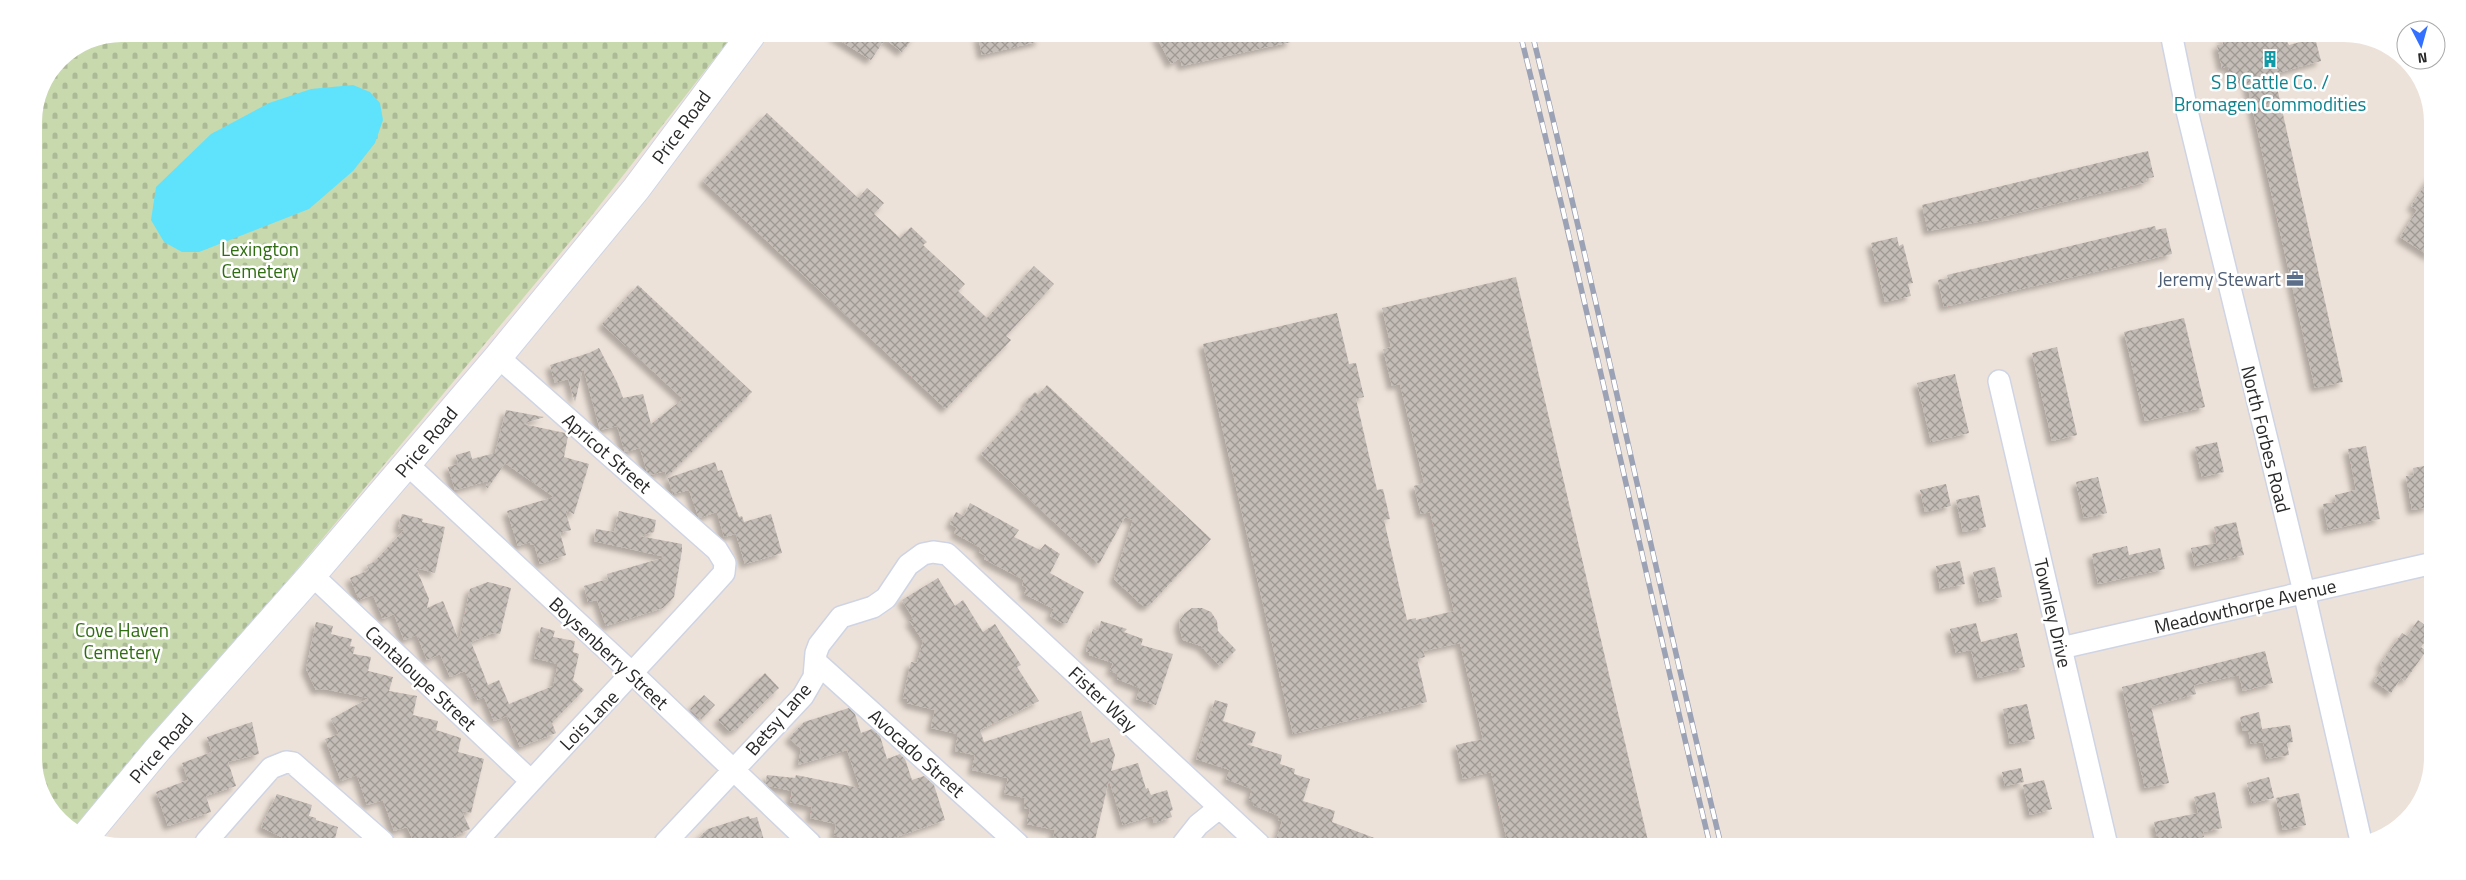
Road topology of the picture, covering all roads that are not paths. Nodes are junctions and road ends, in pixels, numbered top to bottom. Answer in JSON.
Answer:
{"nodes":[{"id":1,"x":746,"y":42,"type":"edge"},
{"id":2,"x":2173,"y":42,"type":"edge"},
{"id":3,"x":498,"y":357,"type":"junction"},
{"id":4,"x":1999,"y":381,"type":"dead end"},
{"id":5,"x":407,"y":464,"type":"junction"},
{"id":6,"x":716,"y":550,"type":"joint"},
{"id":7,"x":947,"y":554,"type":"joint"},
{"id":8,"x":2424,"y":565,"type":"edge"},
{"id":9,"x":312,"y":575,"type":"junction"},
{"id":10,"x":2304,"y":592,"type":"junction"},
{"id":11,"x":2061,"y":648,"type":"junction"},
{"id":12,"x":816,"y":662,"type":"junction"},
{"id":13,"x":633,"y":674,"type":"junction"},
{"id":14,"x":733,"y":771,"type":"junction"},
{"id":15,"x":531,"y":781,"type":"junction"},
{"id":16,"x":1219,"y":808,"type":"junction"},
{"id":17,"x":91,"y":831,"type":"edge"},
{"id":18,"x":2360,"y":836,"type":"edge"},
{"id":19,"x":209,"y":838,"type":"edge"},
{"id":20,"x":378,"y":838,"type":"edge"},
{"id":21,"x":480,"y":838,"type":"edge"},
{"id":22,"x":670,"y":838,"type":"edge"},
{"id":23,"x":805,"y":838,"type":"edge"},
{"id":24,"x":1011,"y":838,"type":"edge"},
{"id":25,"x":1188,"y":838,"type":"edge"},
{"id":26,"x":1252,"y":838,"type":"edge"},
{"id":27,"x":2105,"y":838,"type":"edge"}],
"edges":[{"from":1,"to":3,"type":"street","name":"Price Road"},
{"from":2,"to":10,"type":"street","name":"North Forbes Road"},
{"from":3,"to":5,"type":"street","name":"Price Road"},
{"from":3,"to":6,"type":"street","name":"Apricot Street"},
{"from":4,"to":11,"type":"street","name":"Townley Drive"},
{"from":5,"to":9,"type":"street","name":"Price Road"},
{"from":5,"to":13,"type":"street","name":"Boysenberry Street"},
{"from":6,"to":13,"type":"street","name":"Lois Lane"},
{"from":7,"to":12,"type":"street","name":"Betsy Lane"},
{"from":7,"to":16,"type":"street","name":"Fister Way"},
{"from":8,"to":10,"type":"street","name":"Meadowthorpe Avenue"},
{"from":9,"to":15,"type":"street","name":"Cantaloupe Street"},
{"from":9,"to":17,"type":"street","name":"Price Road"},
{"from":10,"to":11,"type":"street","name":"Meadowthorpe Avenue"},
{"from":10,"to":18,"type":"street","name":"North Forbes Road"},
{"from":11,"to":27,"type":"street","name":"Townley Drive"},
{"from":12,"to":14,"type":"street","name":"Betsy Lane"},
{"from":12,"to":24,"type":"street","name":"Avocado Street"},
{"from":13,"to":14,"type":"street","name":"Boysenberry Street"},
{"from":13,"to":15,"type":"street","name":"Lois Lane"},
{"from":14,"to":22,"type":"street","name":"Betsy Lane"},
{"from":14,"to":23,"type":"street","name":"Boysenberry Street"},
{"from":15,"to":21,"type":"street","name":"Lois Lane"},
{"from":16,"to":25,"type":"street"},
{"from":16,"to":26,"type":"street","name":"Fister Way"},
{"from":19,"to":20,"type":"street"}]}
